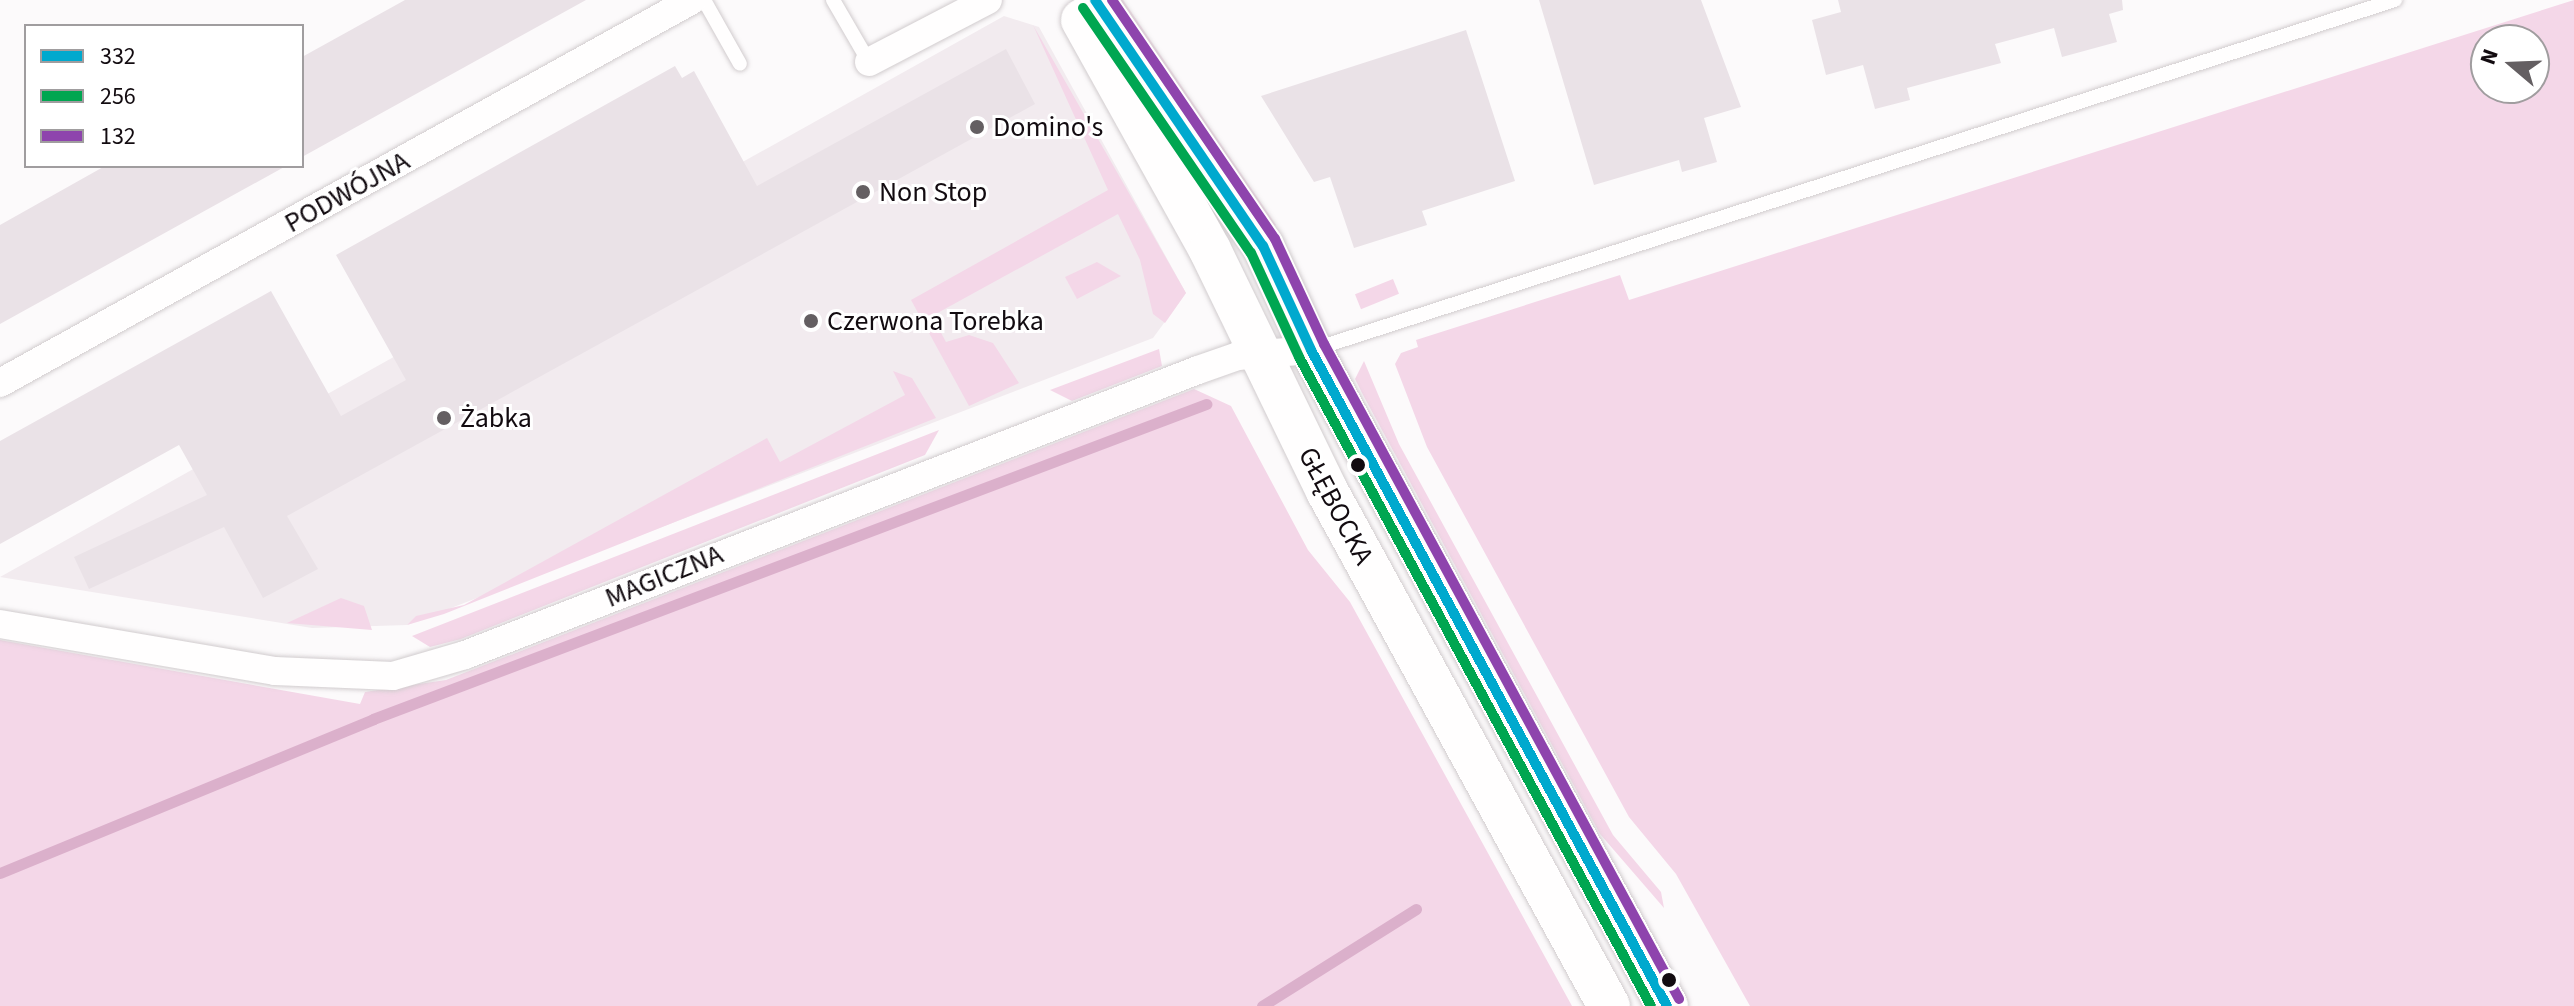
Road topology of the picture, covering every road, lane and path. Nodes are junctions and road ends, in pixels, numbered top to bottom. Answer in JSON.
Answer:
{"nodes":[{"id":1,"x":692,"y":0,"type":"edge"},
{"id":2,"x":704,"y":0,"type":"edge"},
{"id":3,"x":833,"y":0,"type":"edge"},
{"id":4,"x":988,"y":0,"type":"edge"},
{"id":5,"x":1074,"y":0,"type":"edge"},
{"id":6,"x":1095,"y":0,"type":"edge"},
{"id":7,"x":2395,"y":0,"type":"edge"},
{"id":8,"x":869,"y":62,"type":"joint"},
{"id":9,"x":740,"y":64,"type":"dead end"},
{"id":10,"x":1311,"y":350,"type":"junction"},
{"id":11,"x":1259,"y":355,"type":"junction"},
{"id":12,"x":0,"y":383,"type":"edge"},
{"id":13,"x":0,"y":624,"type":"edge"},
{"id":14,"x":1609,"y":1006,"type":"edge"},
{"id":15,"x":1667,"y":1006,"type":"edge"}],
"edges":[{"from":1,"to":12,"type":"street","name":"PODWÓJNA"},
{"from":2,"to":9,"type":"lane"},
{"from":3,"to":8,"type":"lane"},
{"from":4,"to":8,"type":"street"},
{"from":5,"to":11,"type":"street","name":"GŁĘBOCKA"},
{"from":6,"to":10,"type":"street","name":"GŁĘBOCKA"},
{"from":7,"to":10,"type":"lane"},
{"from":10,"to":11,"type":"street","name":"MAGICZNA"},
{"from":10,"to":15,"type":"street","name":"GŁĘBOCKA"},
{"from":11,"to":13,"type":"street","name":"MAGICZNA"},
{"from":11,"to":14,"type":"street","name":"GŁĘBOCKA"}]}
